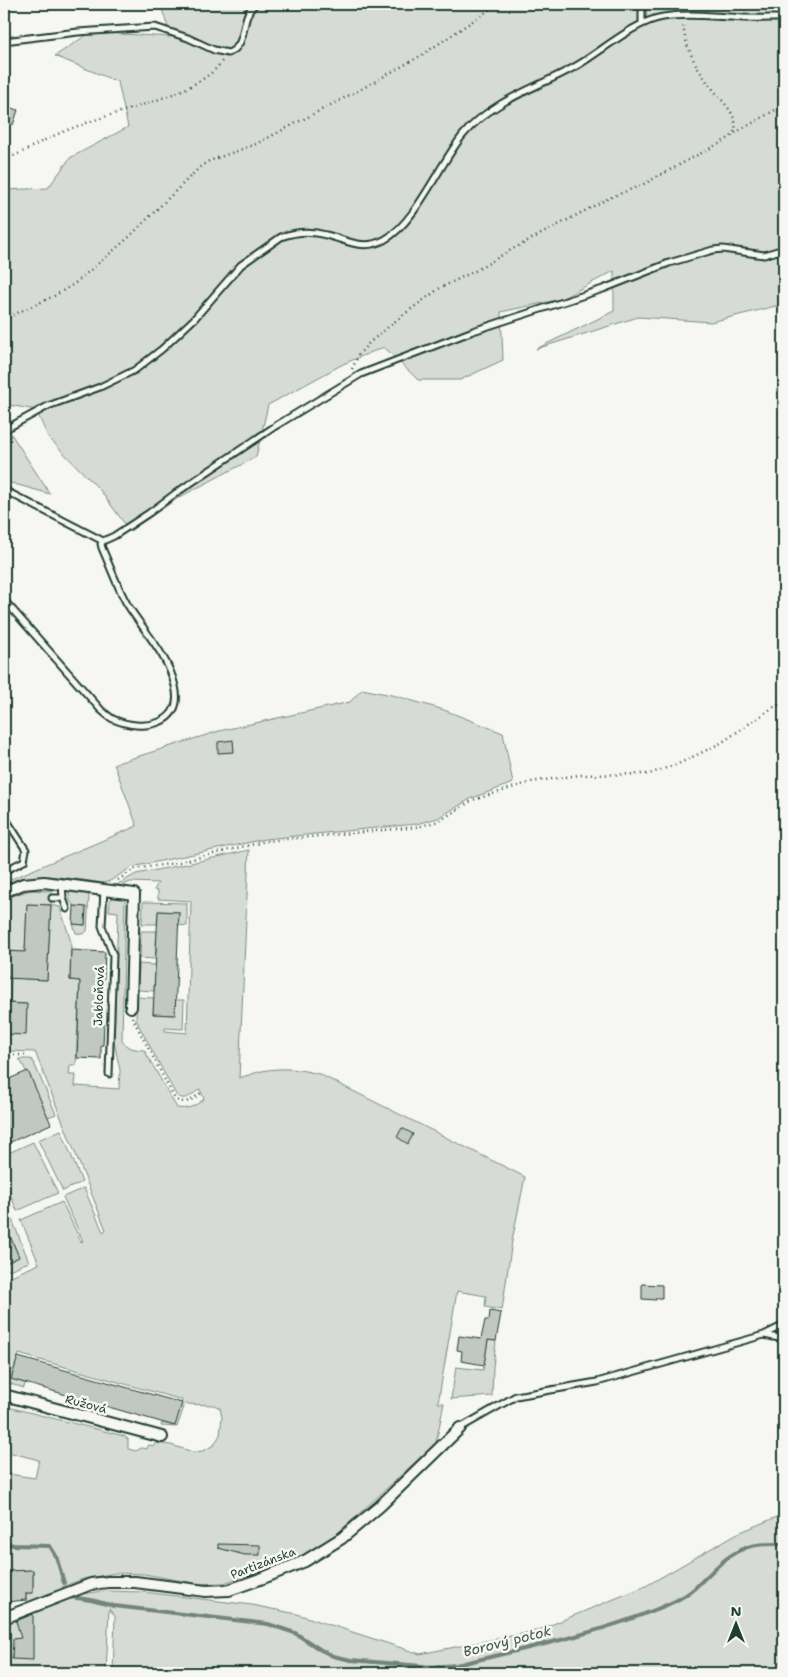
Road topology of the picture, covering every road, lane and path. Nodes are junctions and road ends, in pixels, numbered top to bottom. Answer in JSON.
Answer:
{"nodes":[{"id":1,"x":255,"y":4,"type":"edge"},
{"id":2,"x":498,"y":4,"type":"edge"},
{"id":3,"x":642,"y":4,"type":"edge"},
{"id":4,"x":682,"y":14,"type":"junction"},
{"id":5,"x":784,"y":18,"type":"edge"},
{"id":6,"x":642,"y":24,"type":"junction"},
{"id":7,"x":4,"y":41,"type":"edge"},
{"id":8,"x":223,"y":53,"type":"junction"},
{"id":9,"x":784,"y":106,"type":"edge"},
{"id":10,"x":734,"y":133,"type":"junction"},
{"id":11,"x":4,"y":159,"type":"edge"},
{"id":12,"x":784,"y":250,"type":"edge"},
{"id":13,"x":4,"y":318,"type":"edge"},
{"id":14,"x":350,"y":380,"type":"junction"},
{"id":15,"x":4,"y":430,"type":"edge"},
{"id":16,"x":4,"y":490,"type":"edge"},
{"id":17,"x":103,"y":541,"type":"junction"},
{"id":18,"x":4,"y":600,"type":"edge"},
{"id":19,"x":784,"y":702,"type":"edge"},
{"id":20,"x":4,"y":816,"type":"edge"},
{"id":21,"x":4,"y":871,"type":"edge"},
{"id":22,"x":62,"y":884,"type":"junction"},
{"id":23,"x":104,"y":890,"type":"junction"},
{"id":24,"x":4,"y":892,"type":"edge"},
{"id":25,"x":52,"y":898,"type":"dead end"},
{"id":26,"x":63,"y":898,"type":"junction"},
{"id":27,"x":67,"y":909,"type":"dead end"},
{"id":28,"x":131,"y":1007,"type":"joint"},
{"id":29,"x":4,"y":1055,"type":"edge"},
{"id":30,"x":28,"y":1056,"type":"dead end"},
{"id":31,"x":109,"y":1074,"type":"dead end"},
{"id":32,"x":202,"y":1092,"type":"dead end"},
{"id":33,"x":784,"y":1325,"type":"edge"},
{"id":34,"x":764,"y":1335,"type":"junction"},
{"id":35,"x":784,"y":1339,"type":"edge"},
{"id":36,"x":4,"y":1395,"type":"edge"},
{"id":37,"x":460,"y":1428,"type":"joint"},
{"id":38,"x":162,"y":1437,"type":"dead end"},
{"id":39,"x":4,"y":1618,"type":"edge"}],
"edges":[{"from":1,"to":8,"type":"lane"},
{"from":2,"to":13,"type":"path"},
{"from":3,"to":6,"type":"lane"},
{"from":4,"to":5,"type":"lane"},
{"from":4,"to":6,"type":"lane"},
{"from":4,"to":10,"type":"path"},
{"from":6,"to":15,"type":"lane"},
{"from":7,"to":8,"type":"lane"},
{"from":8,"to":11,"type":"path"},
{"from":9,"to":10,"type":"path"},
{"from":10,"to":14,"type":"path"},
{"from":12,"to":14,"type":"lane"},
{"from":14,"to":17,"type":"lane"},
{"from":16,"to":17,"type":"lane"},
{"from":17,"to":18,"type":"lane"},
{"from":19,"to":23,"type":"path"},
{"from":20,"to":21,"type":"lane"},
{"from":22,"to":23,"type":"street"},
{"from":22,"to":24,"type":"street"},
{"from":22,"to":26,"type":"lane"},
{"from":23,"to":28,"type":"street"},
{"from":23,"to":31,"type":"lane","name":"Jabloňová"},
{"from":25,"to":26,"type":"lane"},
{"from":26,"to":27,"type":"lane"},
{"from":28,"to":32,"type":"path"},
{"from":29,"to":30,"type":"path"},
{"from":33,"to":34,"type":"lane"},
{"from":34,"to":35,"type":"lane"},
{"from":34,"to":37,"type":"lane"},
{"from":36,"to":38,"type":"street","name":"Ružová"},
{"from":37,"to":39,"type":"street","name":"Partizánska"}]}
